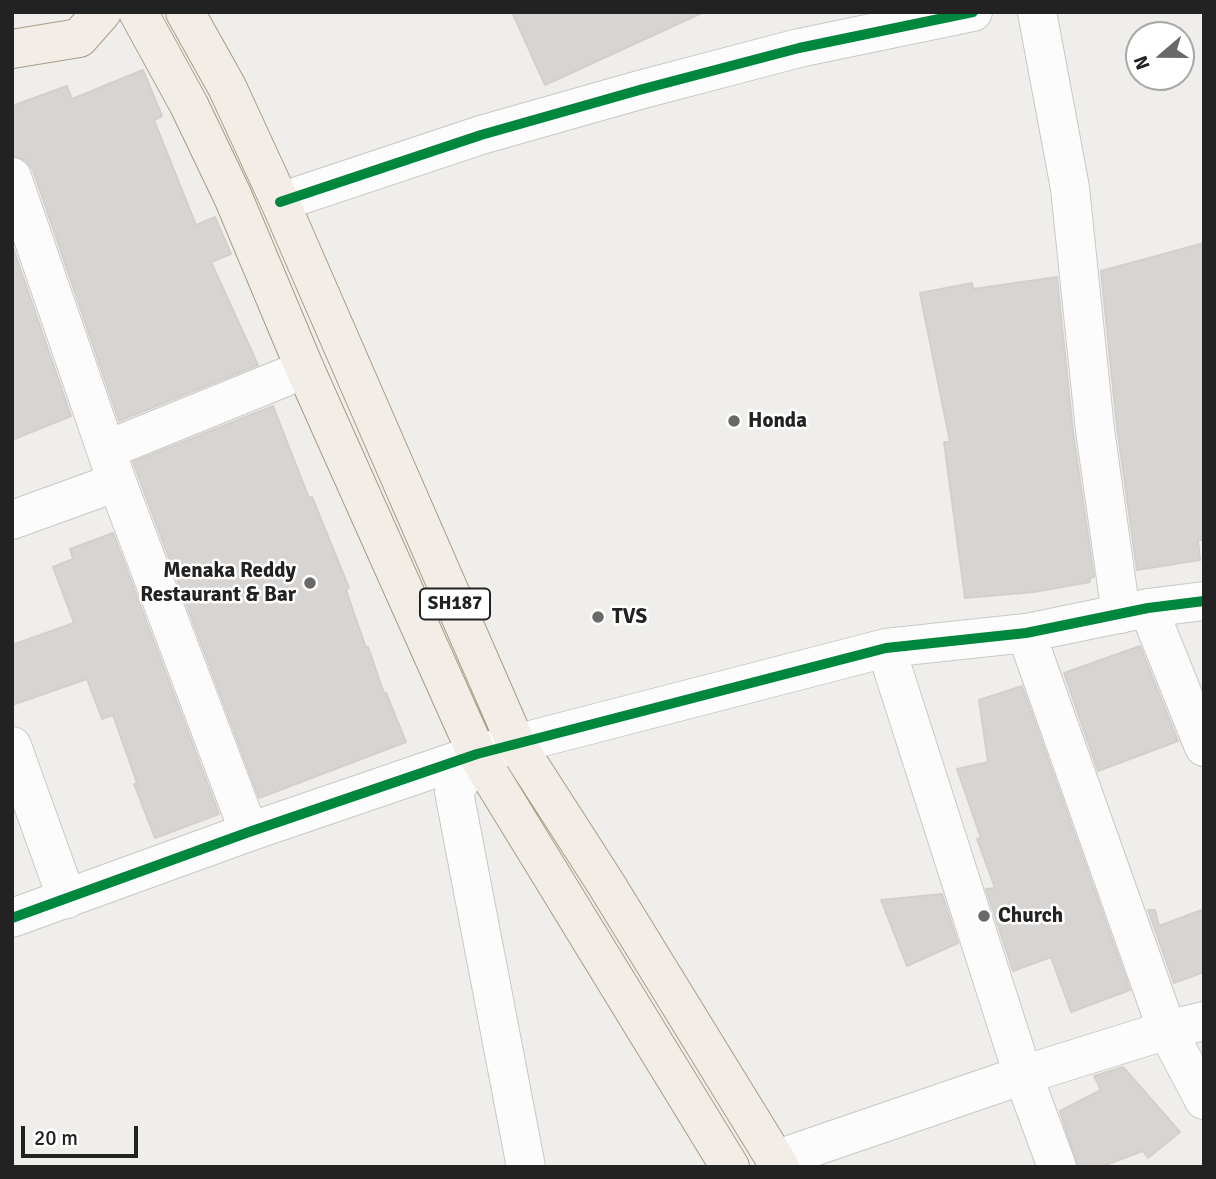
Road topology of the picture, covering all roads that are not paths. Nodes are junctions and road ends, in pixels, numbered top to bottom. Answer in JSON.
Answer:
{"nodes":[{"id":1,"x":102,"y":12,"type":"edge"},
{"id":2,"x":110,"y":12,"type":"edge"},
{"id":3,"x":185,"y":12,"type":"edge"},
{"id":4,"x":973,"y":12,"type":"edge"},
{"id":5,"x":1037,"y":12,"type":"edge"},
{"id":6,"x":153,"y":18,"type":"edge"},
{"id":7,"x":12,"y":50,"type":"edge"},
{"id":8,"x":12,"y":177,"type":"edge"},
{"id":9,"x":280,"y":202,"type":"junction"},
{"id":10,"x":305,"y":369,"type":"junction"},
{"id":11,"x":112,"y":466,"type":"junction"},
{"id":12,"x":12,"y":520,"type":"edge"},
{"id":13,"x":1204,"y":601,"type":"edge"},
{"id":14,"x":1134,"y":611,"type":"junction"},
{"id":15,"x":1026,"y":634,"type":"junction"},
{"id":16,"x":886,"y":648,"type":"junction"},
{"id":17,"x":516,"y":744,"type":"junction"},
{"id":18,"x":12,"y":746,"type":"edge"},
{"id":19,"x":1204,"y":747,"type":"edge"},
{"id":20,"x":477,"y":754,"type":"junction"},
{"id":21,"x":249,"y":832,"type":"junction"},
{"id":22,"x":67,"y":899,"type":"junction"},
{"id":23,"x":12,"y":918,"type":"edge"},
{"id":24,"x":1204,"y":1021,"type":"edge"},
{"id":25,"x":1167,"y":1030,"type":"junction"},
{"id":26,"x":1023,"y":1075,"type":"junction"},
{"id":27,"x":1204,"y":1100,"type":"edge"},
{"id":28,"x":778,"y":1163,"type":"edge"},
{"id":29,"x":526,"y":1167,"type":"edge"},
{"id":30,"x":730,"y":1167,"type":"edge"},
{"id":31,"x":1057,"y":1167,"type":"edge"}],
"edges":[{"from":1,"to":7,"type":"main road"},
{"from":2,"to":6,"type":"main road"},
{"from":3,"to":9,"type":"main road","number":"SH187"},
{"from":4,"to":9,"type":"street"},
{"from":5,"to":14,"type":"street"},
{"from":6,"to":10,"type":"main road","number":"SH187"},
{"from":8,"to":11,"type":"street"},
{"from":9,"to":17,"type":"main road","number":"SH187"},
{"from":10,"to":11,"type":"street"},
{"from":10,"to":20,"type":"main road","number":"SH187"},
{"from":11,"to":12,"type":"street"},
{"from":11,"to":21,"type":"street"},
{"from":13,"to":14,"type":"street"},
{"from":14,"to":15,"type":"street"},
{"from":14,"to":19,"type":"street"},
{"from":15,"to":16,"type":"street"},
{"from":15,"to":25,"type":"street"},
{"from":16,"to":17,"type":"street"},
{"from":16,"to":26,"type":"street"},
{"from":17,"to":20,"type":"street"},
{"from":17,"to":28,"type":"main road","number":"SH187"},
{"from":18,"to":22,"type":"street"},
{"from":20,"to":21,"type":"street"},
{"from":20,"to":29,"type":"street"},
{"from":20,"to":30,"type":"main road","number":"SH187"},
{"from":21,"to":22,"type":"street"},
{"from":22,"to":23,"type":"street"},
{"from":24,"to":25,"type":"street"},
{"from":25,"to":26,"type":"street"},
{"from":25,"to":27,"type":"street"},
{"from":26,"to":28,"type":"street"},
{"from":26,"to":31,"type":"street"}]}
